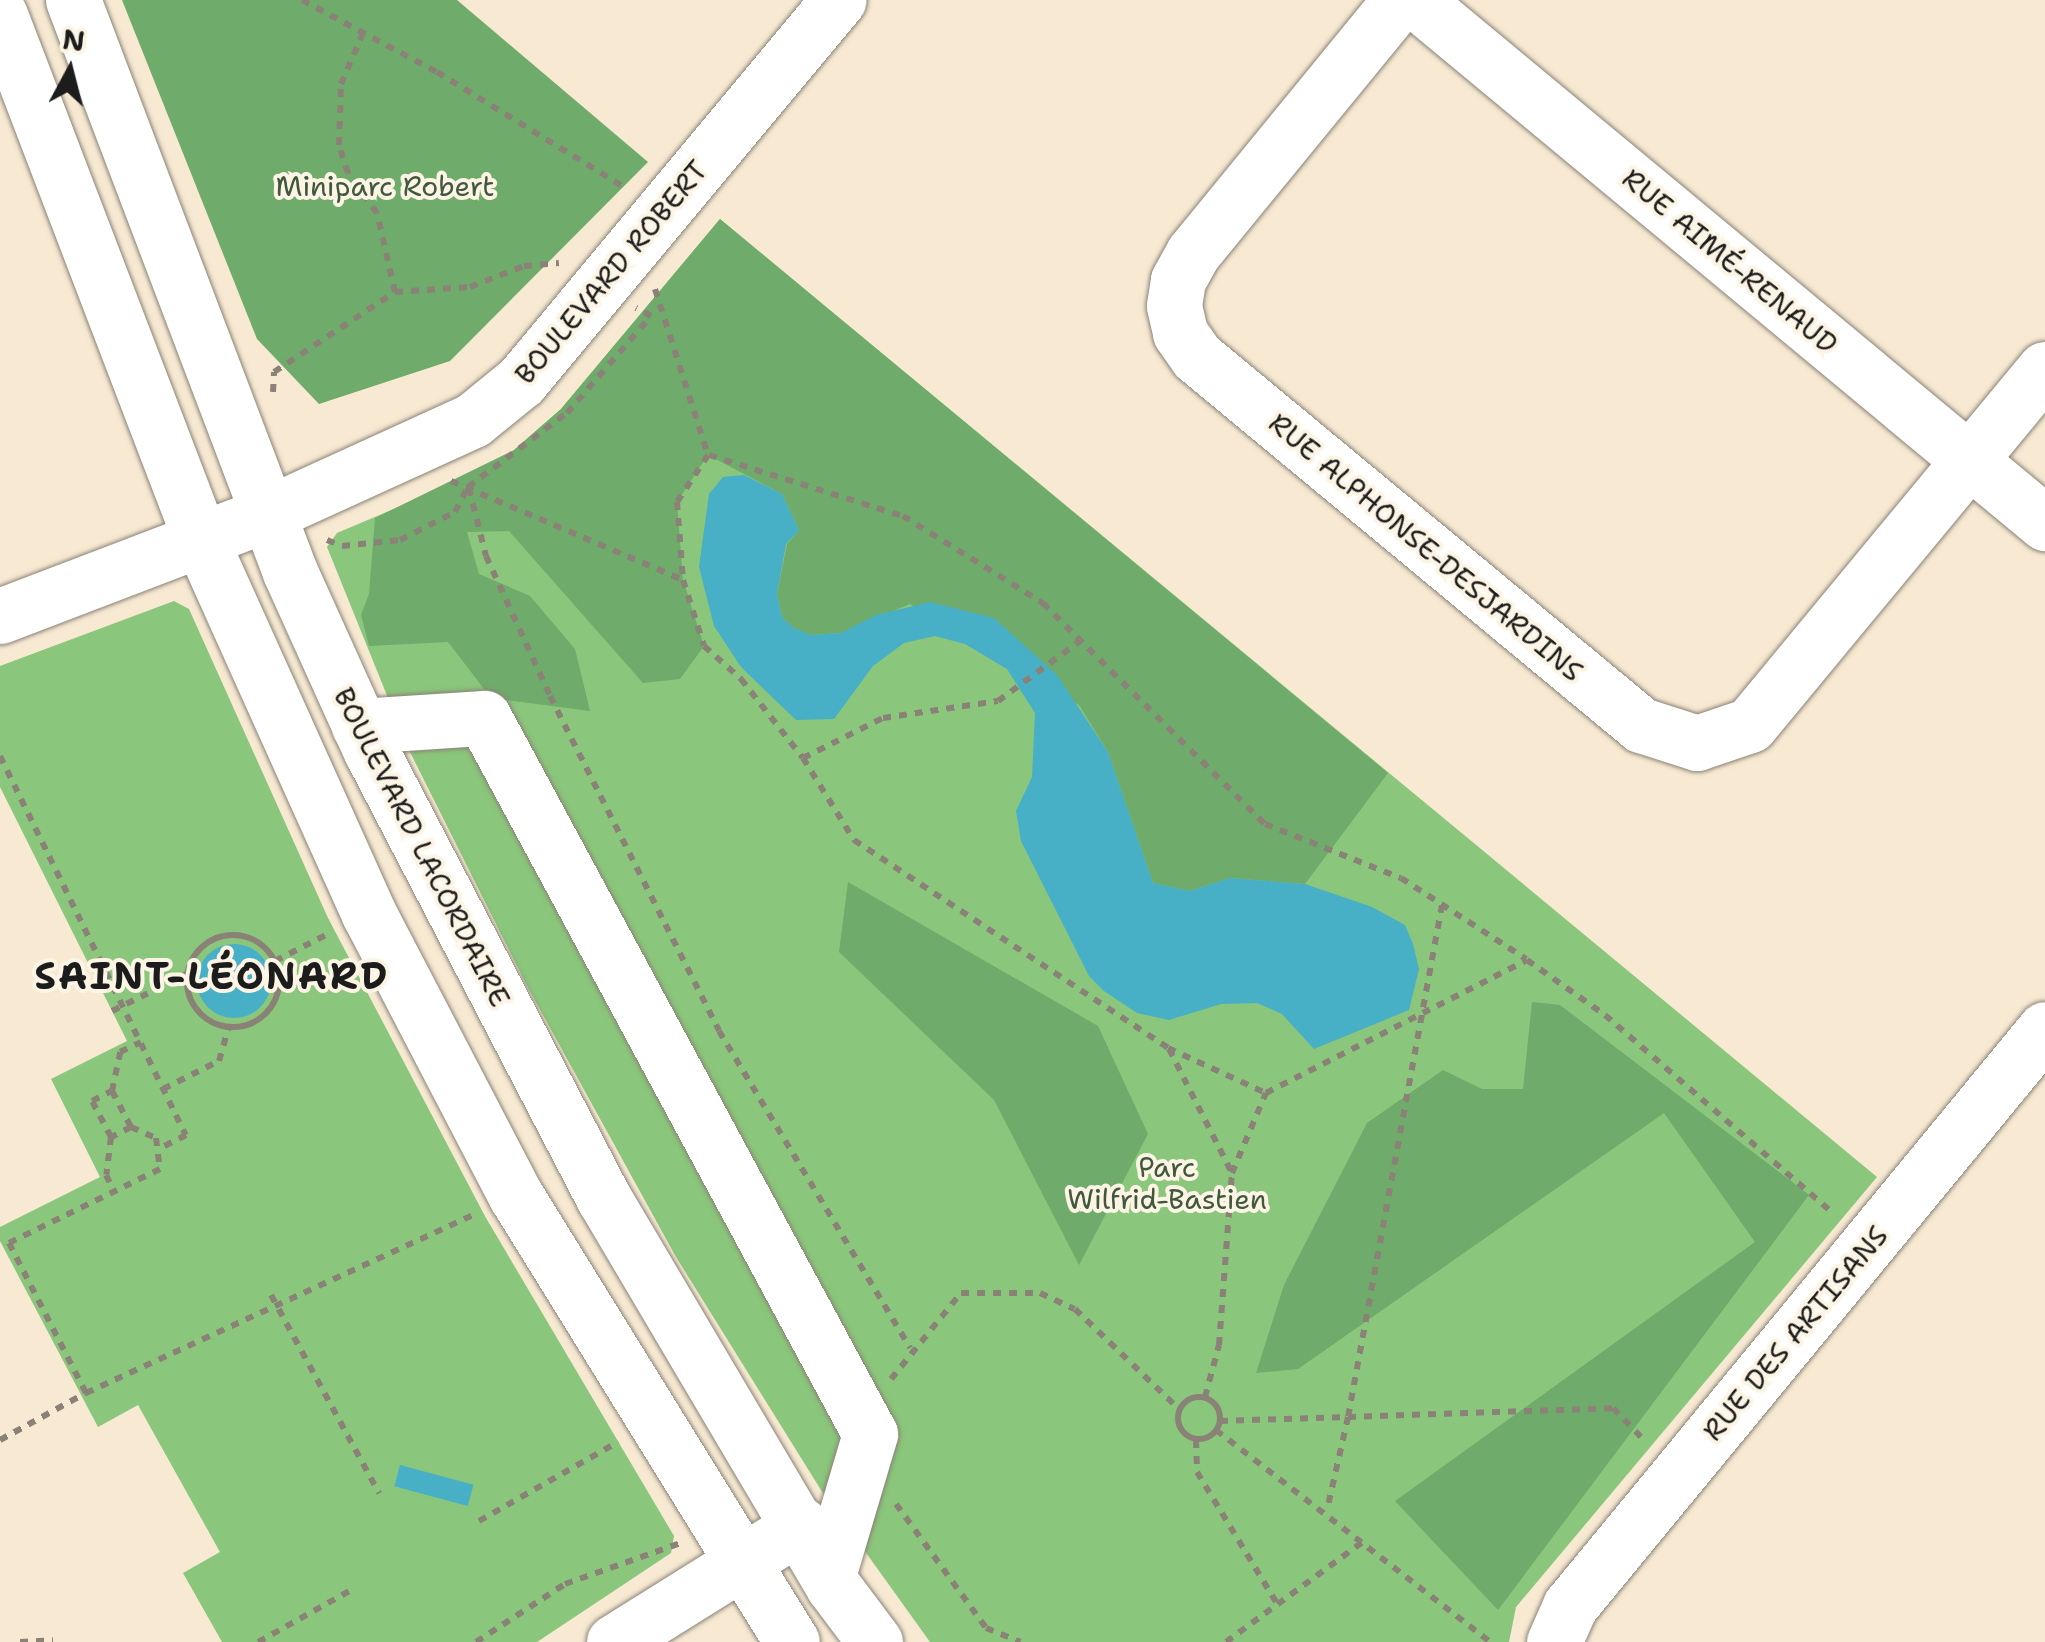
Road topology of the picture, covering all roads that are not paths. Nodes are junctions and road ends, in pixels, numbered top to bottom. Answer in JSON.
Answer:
{"nodes":[{"id":1,"x":73,"y":0,"type":"edge"},
{"id":2,"x":839,"y":0,"type":"edge"},
{"id":3,"x":1400,"y":0,"type":"edge"},
{"id":4,"x":1416,"y":0,"type":"edge"},
{"id":5,"x":0,"y":15,"type":"edge"},
{"id":6,"x":2045,"y":369,"type":"edge"},
{"id":7,"x":1968,"y":458,"type":"junction"},
{"id":8,"x":267,"y":514,"type":"junction"},
{"id":9,"x":2045,"y":523,"type":"edge"},
{"id":10,"x":200,"y":538,"type":"junction"},
{"id":11,"x":0,"y":616,"type":"edge"},
{"id":12,"x":359,"y":726,"type":"junction"},
{"id":13,"x":2042,"y":1039,"type":"edge"},
{"id":14,"x":801,"y":1525,"type":"junction"},
{"id":15,"x":732,"y":1546,"type":"junction"},
{"id":16,"x":828,"y":1576,"type":"junction"},
{"id":17,"x":614,"y":1642,"type":"edge"},
{"id":18,"x":792,"y":1642,"type":"edge"},
{"id":19,"x":875,"y":1642,"type":"edge"},
{"id":20,"x":1554,"y":1642,"type":"edge"}],
"edges":[{"from":1,"to":8,"type":"street","name":"BOULEVARD LACORDAIRE"},
{"from":2,"to":8,"type":"street","name":"BOULEVARD ROBERT"},
{"from":3,"to":7,"type":"street","name":"RUE ALPHONSE-DESJARDINS"},
{"from":4,"to":7,"type":"street","name":"RUE AIMÉ-RENAUD"},
{"from":5,"to":10,"type":"street"},
{"from":6,"to":7,"type":"street","name":"RUE ALPHONSE-DESJARDINS"},
{"from":7,"to":9,"type":"street","name":"RUE AIMÉ-RENAUD"},
{"from":8,"to":10,"type":"street","name":"BOULEVARD ROBERT"},
{"from":8,"to":12,"type":"street","name":"BOULEVARD LACORDAIRE"},
{"from":10,"to":11,"type":"street","name":"BOULEVARD ROBERT"},
{"from":10,"to":15,"type":"street"},
{"from":12,"to":14,"type":"street","name":"BOULEVARD LACORDAIRE"},
{"from":12,"to":16,"type":"street"},
{"from":13,"to":20,"type":"street","name":"RUE DES ARTISANS"},
{"from":14,"to":15,"type":"street"},
{"from":14,"to":16,"type":"street","name":"BOULEVARD LACORDAIRE"},
{"from":15,"to":17,"type":"street"},
{"from":15,"to":18,"type":"street"},
{"from":16,"to":19,"type":"street","name":"BOULEVARD LACORDAIRE"}]}
